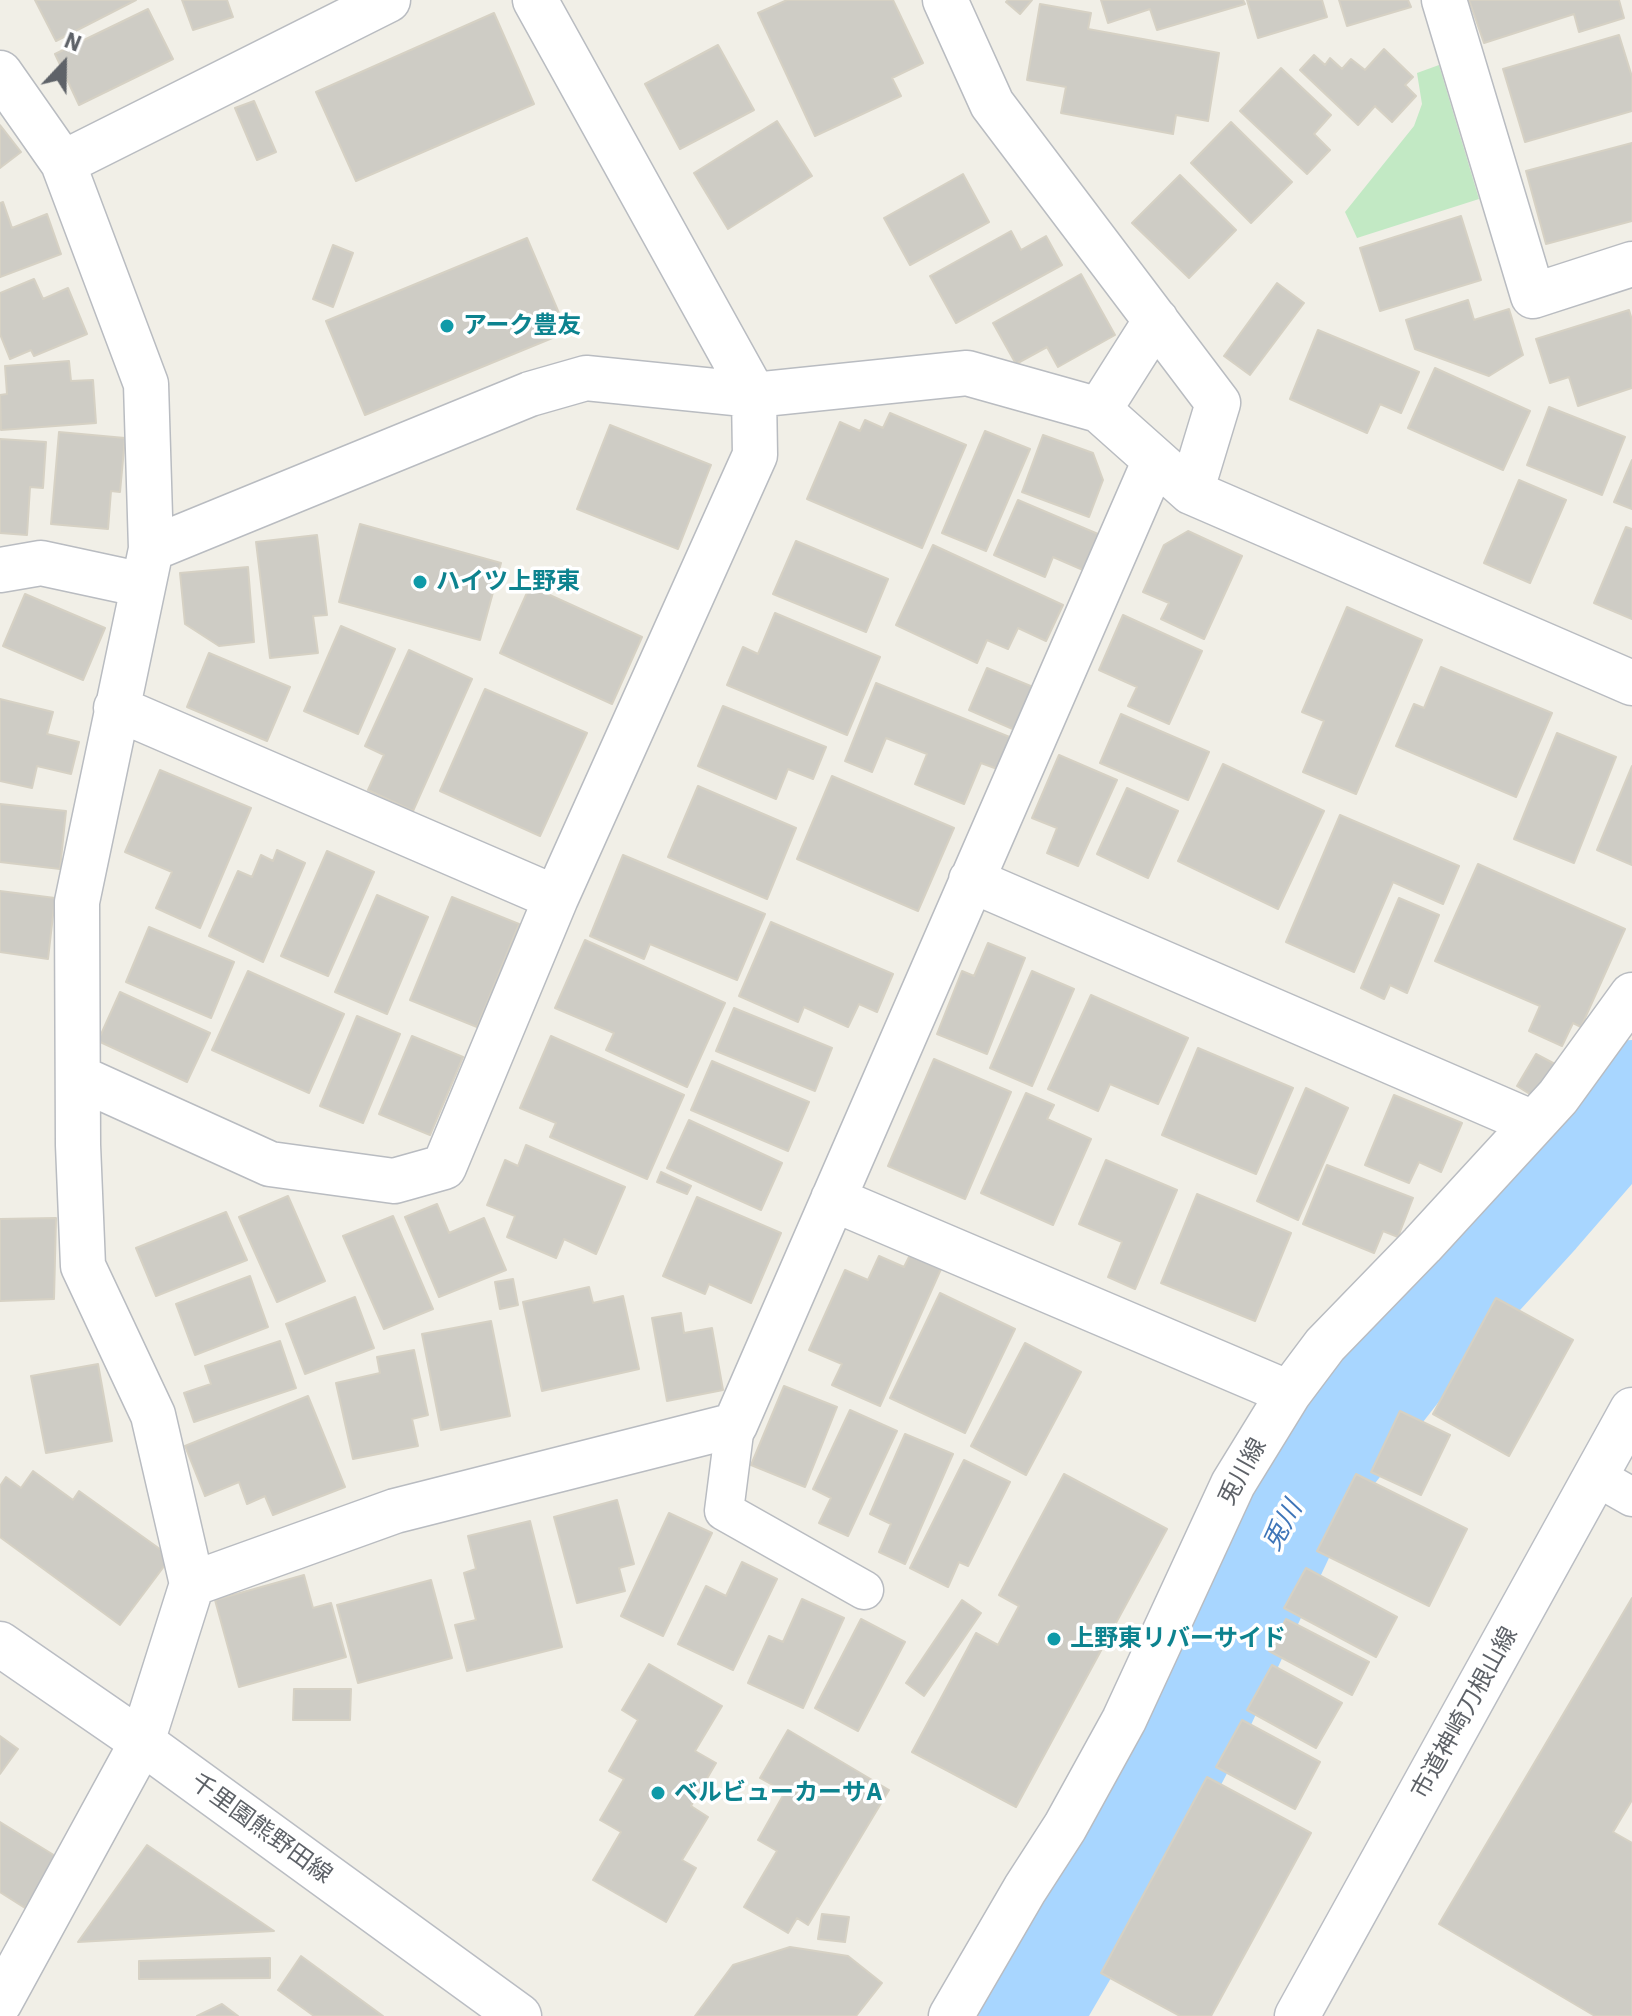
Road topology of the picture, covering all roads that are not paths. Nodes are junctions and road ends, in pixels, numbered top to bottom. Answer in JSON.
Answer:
{"nodes":[{"id":1,"x":388,"y":0,"type":"edge"},
{"id":2,"x":535,"y":0,"type":"edge"},
{"id":3,"x":945,"y":0,"type":"edge"},
{"id":4,"x":1444,"y":0,"type":"edge"},
{"id":5,"x":0,"y":73,"type":"edge"},
{"id":6,"x":63,"y":163,"type":"junction"},
{"id":7,"x":1632,"y":264,"type":"edge"},
{"id":8,"x":1156,"y":320,"type":"junction"},
{"id":9,"x":754,"y":395,"type":"junction"},
{"id":10,"x":1099,"y":410,"type":"junction"},
{"id":11,"x":1155,"y":460,"type":"junction"},
{"id":12,"x":1191,"y":492,"type":"junction"},
{"id":13,"x":147,"y":567,"type":"junction"},
{"id":14,"x":0,"y":570,"type":"edge"},
{"id":15,"x":1632,"y":683,"type":"edge"},
{"id":16,"x":116,"y":708,"type":"junction"},
{"id":17,"x":971,"y":880,"type":"junction"},
{"id":18,"x":556,"y":898,"type":"junction"},
{"id":19,"x":1632,"y":995,"type":"edge"},
{"id":20,"x":78,"y":1077,"type":"junction"},
{"id":21,"x":1533,"y":1123,"type":"junction"},
{"id":22,"x":833,"y":1199,"type":"junction"},
{"id":23,"x":1289,"y":1393,"type":"junction"},
{"id":24,"x":1632,"y":1410,"type":"edge"},
{"id":25,"x":735,"y":1425,"type":"junction"},
{"id":26,"x":1614,"y":1487,"type":"edge"},
{"id":27,"x":192,"y":1584,"type":"junction"},
{"id":28,"x":864,"y":1590,"type":"dead end"},
{"id":29,"x":0,"y":1644,"type":"edge"},
{"id":30,"x":142,"y":1742,"type":"junction"},
{"id":31,"x":0,"y":2002,"type":"edge"},
{"id":32,"x":519,"y":2016,"type":"edge"},
{"id":33,"x":951,"y":2016,"type":"edge"},
{"id":34,"x":1297,"y":2016,"type":"edge"}],
"edges":[{"from":1,"to":6,"type":"street"},
{"from":2,"to":9,"type":"street"},
{"from":3,"to":8,"type":"street"},
{"from":4,"to":7,"type":"street"},
{"from":5,"to":6,"type":"street"},
{"from":6,"to":13,"type":"street"},
{"from":8,"to":10,"type":"street"},
{"from":8,"to":12,"type":"street"},
{"from":9,"to":10,"type":"street"},
{"from":9,"to":13,"type":"street"},
{"from":9,"to":18,"type":"street"},
{"from":10,"to":11,"type":"street"},
{"from":11,"to":12,"type":"street"},
{"from":11,"to":17,"type":"street"},
{"from":12,"to":15,"type":"street"},
{"from":13,"to":14,"type":"street"},
{"from":13,"to":16,"type":"street"},
{"from":16,"to":18,"type":"street"},
{"from":16,"to":20,"type":"street"},
{"from":17,"to":21,"type":"street"},
{"from":17,"to":22,"type":"street"},
{"from":18,"to":20,"type":"street"},
{"from":19,"to":21,"type":"street","name":"兎川線"},
{"from":20,"to":27,"type":"street"},
{"from":21,"to":23,"type":"street","name":"兎川線"},
{"from":22,"to":23,"type":"street"},
{"from":22,"to":25,"type":"street"},
{"from":23,"to":33,"type":"street","name":"兎川線"},
{"from":24,"to":26,"type":"street","name":"市道神崎刀根山線"},
{"from":25,"to":27,"type":"street"},
{"from":25,"to":28,"type":"lane"},
{"from":26,"to":34,"type":"street","name":"市道神崎刀根山線"},
{"from":27,"to":30,"type":"street"},
{"from":29,"to":30,"type":"street","name":"千里園熊野田線"},
{"from":30,"to":31,"type":"street"},
{"from":30,"to":32,"type":"street","name":"千里園熊野田線"}]}
